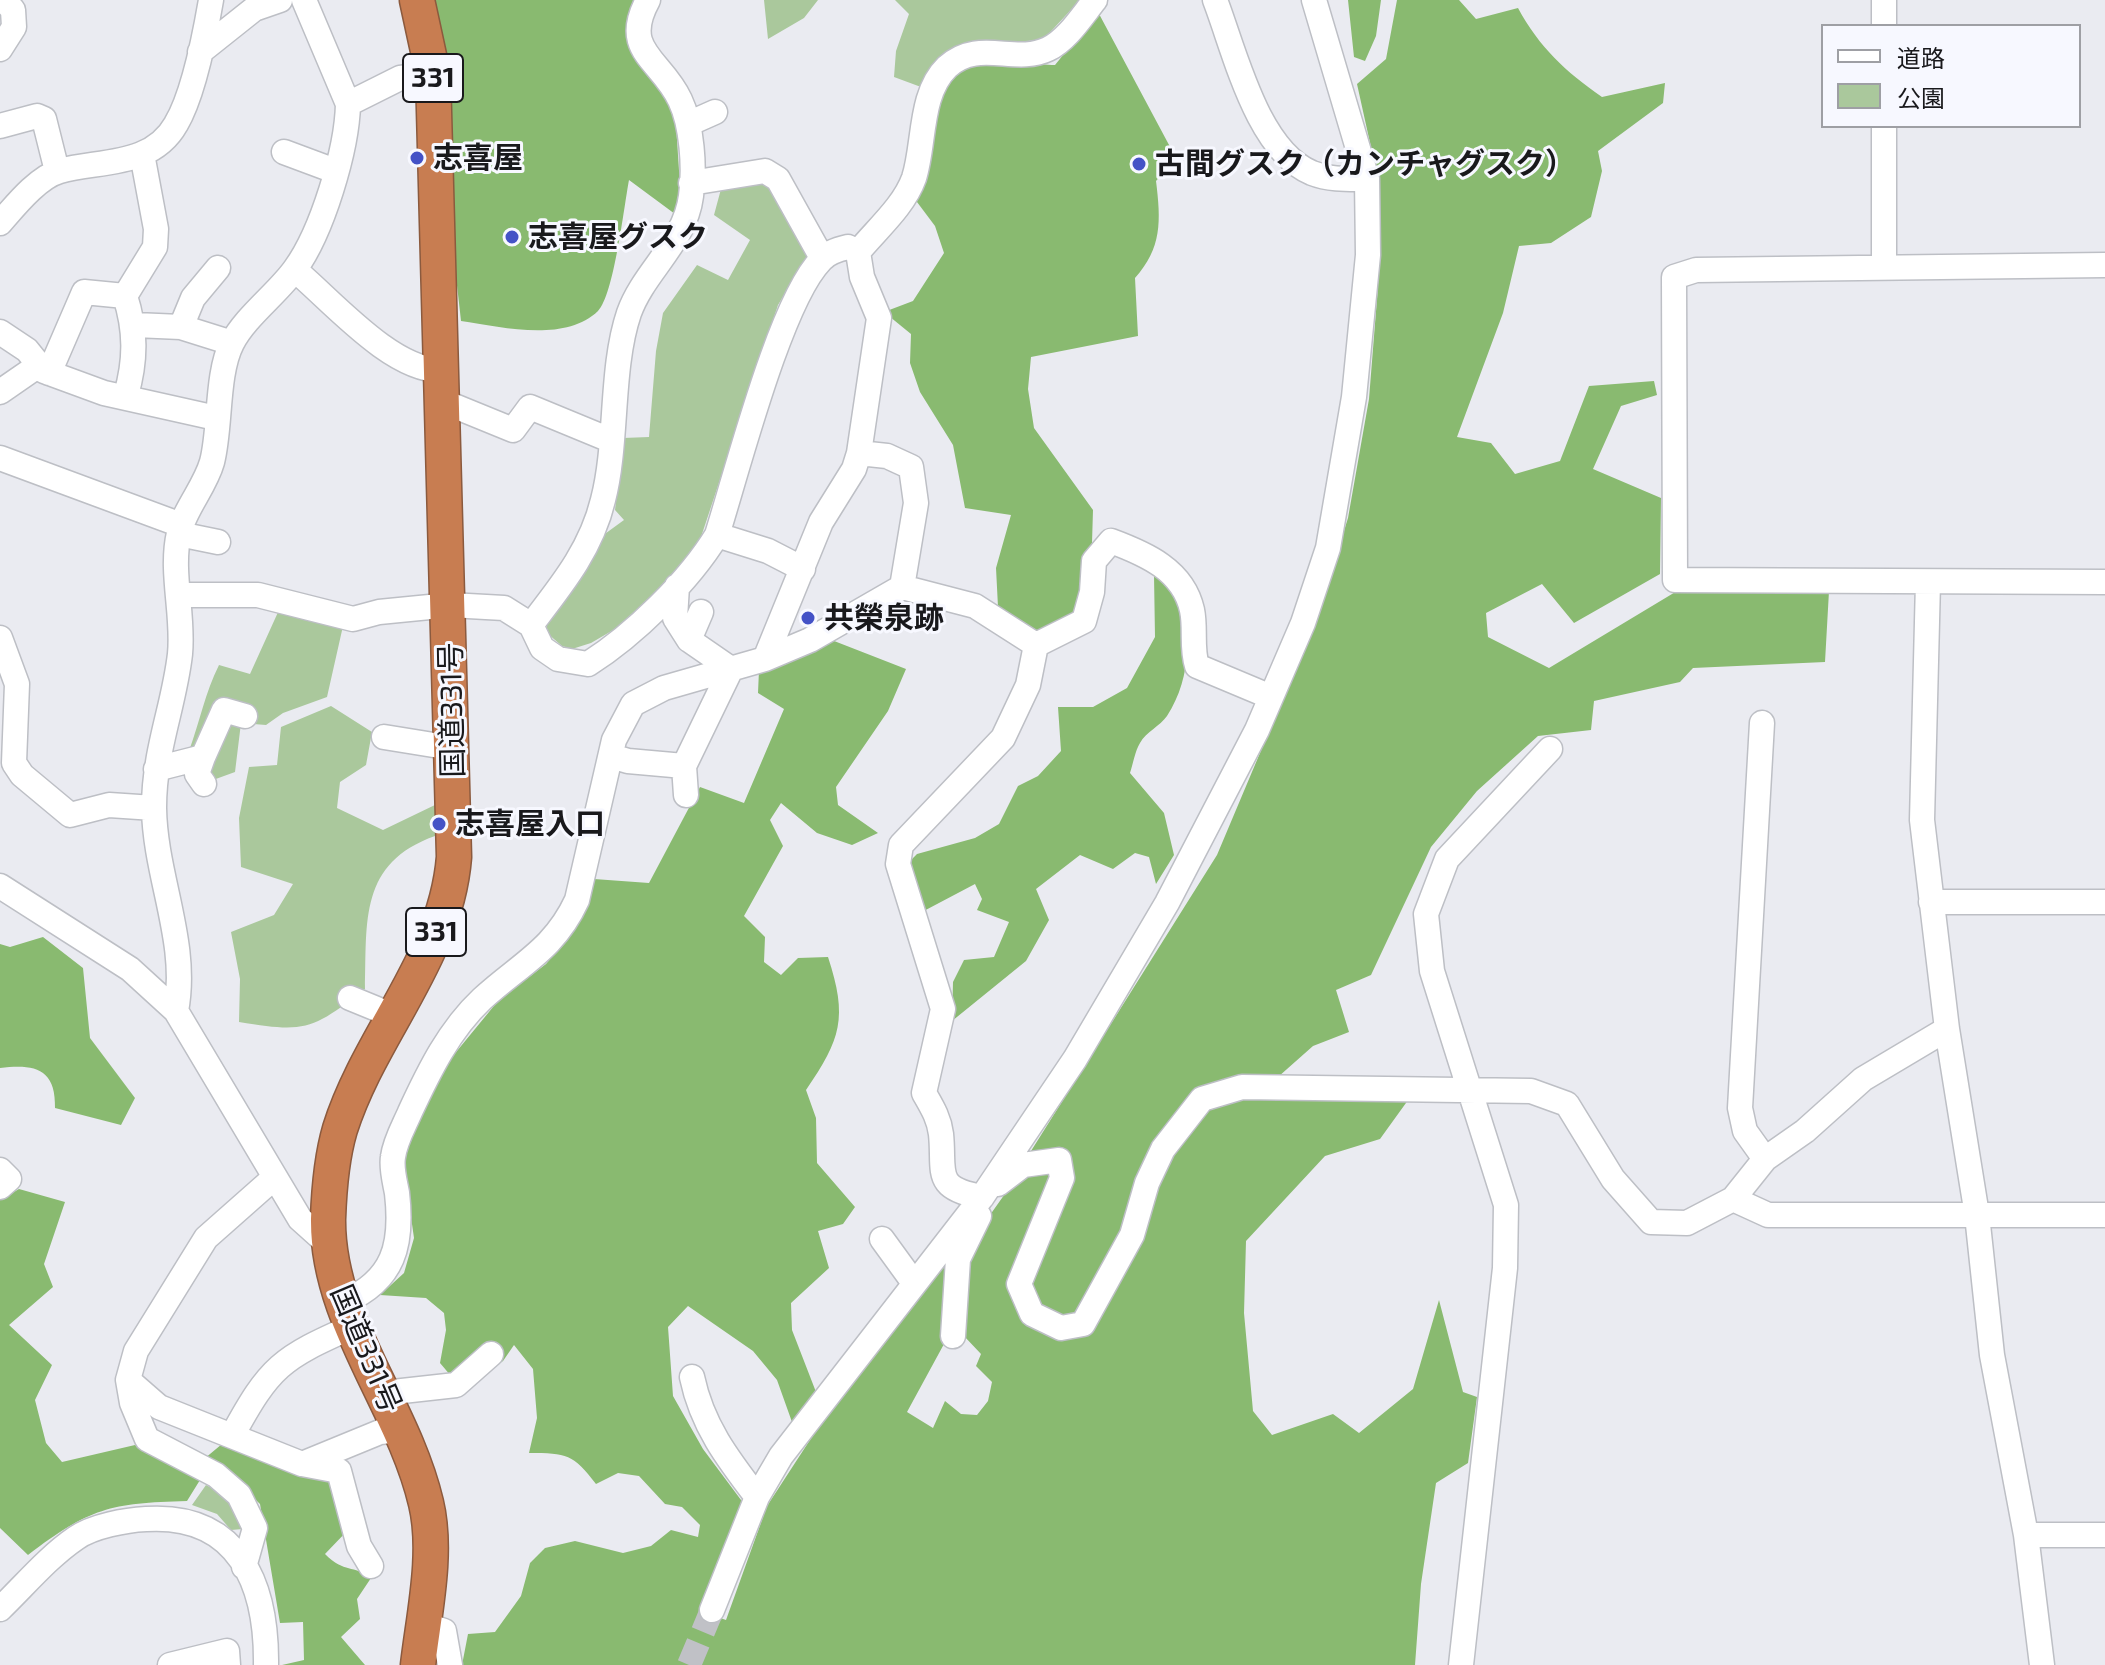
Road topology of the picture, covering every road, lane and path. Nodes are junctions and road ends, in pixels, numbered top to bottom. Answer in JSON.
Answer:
{"nodes":[{"id":1,"x":4,"y":0,"type":"edge"},
{"id":2,"x":211,"y":0,"type":"edge"},
{"id":3,"x":280,"y":0,"type":"edge"},
{"id":4,"x":304,"y":0,"type":"edge"},
{"id":5,"x":417,"y":0,"type":"edge"},
{"id":6,"x":648,"y":0,"type":"edge"},
{"id":7,"x":1095,"y":0,"type":"edge"},
{"id":8,"x":1215,"y":0,"type":"edge"},
{"id":9,"x":1314,"y":0,"type":"edge"},
{"id":10,"x":1884,"y":0,"type":"edge"},
{"id":11,"x":1884,"y":24,"type":"edge"},
{"id":12,"x":0,"y":49,"type":"edge"},
{"id":13,"x":200,"y":52,"type":"junction"},
{"id":14,"x":433,"y":74,"type":"junction"},
{"id":15,"x":348,"y":104,"type":"junction"},
{"id":16,"x":715,"y":112,"type":"dead end"},
{"id":17,"x":688,"y":124,"type":"junction"},
{"id":18,"x":0,"y":126,"type":"edge"},
{"id":19,"x":1884,"y":128,"type":"edge"},
{"id":20,"x":284,"y":152,"type":"dead end"},
{"id":21,"x":142,"y":154,"type":"junction"},
{"id":22,"x":57,"y":171,"type":"junction"},
{"id":23,"x":335,"y":171,"type":"junction"},
{"id":24,"x":1367,"y":179,"type":"junction"},
{"id":25,"x":691,"y":183,"type":"junction"},
{"id":26,"x":0,"y":223,"type":"edge"},
{"id":27,"x":858,"y":252,"type":"junction"},
{"id":28,"x":822,"y":258,"type":"junction"},
{"id":29,"x":2105,"y":265,"type":"edge"},
{"id":30,"x":1884,"y":266,"type":"junction"},
{"id":31,"x":218,"y":268,"type":"dead end"},
{"id":32,"x":295,"y":270,"type":"junction"},
{"id":33,"x":125,"y":296,"type":"junction"},
{"id":34,"x":135,"y":325,"type":"junction"},
{"id":35,"x":181,"y":327,"type":"junction"},
{"id":36,"x":0,"y":332,"type":"edge"},
{"id":37,"x":232,"y":343,"type":"junction"},
{"id":38,"x":44,"y":369,"type":"junction"},
{"id":39,"x":442,"y":386,"type":"junction"},
{"id":40,"x":0,"y":392,"type":"edge"},
{"id":41,"x":126,"y":395,"type":"junction"},
{"id":42,"x":216,"y":418,"type":"junction"},
{"id":43,"x":619,"y":432,"type":"junction"},
{"id":44,"x":859,"y":453,"type":"junction"},
{"id":45,"x":0,"y":458,"type":"edge"},
{"id":46,"x":180,"y":530,"type":"junction"},
{"id":47,"x":717,"y":535,"type":"junction"},
{"id":48,"x":218,"y":542,"type":"dead end"},
{"id":49,"x":803,"y":569,"type":"junction"},
{"id":50,"x":1928,"y":582,"type":"junction"},
{"id":51,"x":2105,"y":582,"type":"edge"},
{"id":52,"x":677,"y":586,"type":"junction"},
{"id":53,"x":902,"y":587,"type":"junction"},
{"id":54,"x":179,"y":595,"type":"junction"},
{"id":55,"x":450,"y":605,"type":"junction"},
{"id":56,"x":701,"y":612,"type":"dead end"},
{"id":57,"x":531,"y":625,"type":"junction"},
{"id":58,"x":0,"y":638,"type":"edge"},
{"id":59,"x":689,"y":640,"type":"junction"},
{"id":60,"x":1036,"y":645,"type":"junction"},
{"id":61,"x":765,"y":659,"type":"junction"},
{"id":62,"x":731,"y":669,"type":"junction"},
{"id":63,"x":1271,"y":697,"type":"junction"},
{"id":64,"x":245,"y":716,"type":"dead end"},
{"id":65,"x":1762,"y":723,"type":"dead end"},
{"id":66,"x":384,"y":737,"type":"dead end"},
{"id":67,"x":452,"y":748,"type":"junction"},
{"id":68,"x":1550,"y":749,"type":"dead end"},
{"id":69,"x":611,"y":756,"type":"junction"},
{"id":70,"x":203,"y":757,"type":"junction"},
{"id":71,"x":684,"y":766,"type":"junction"},
{"id":72,"x":156,"y":769,"type":"junction"},
{"id":73,"x":11,"y":780,"type":"edge"},
{"id":74,"x":204,"y":784,"type":"dead end"},
{"id":75,"x":686,"y":795,"type":"dead end"},
{"id":76,"x":154,"y":808,"type":"junction"},
{"id":77,"x":0,"y":886,"type":"edge"},
{"id":78,"x":1931,"y":902,"type":"junction"},
{"id":79,"x":2105,"y":902,"type":"edge"},
{"id":80,"x":350,"y":998,"type":"dead end"},
{"id":81,"x":176,"y":1011,"type":"junction"},
{"id":82,"x":394,"y":1016,"type":"junction"},
{"id":83,"x":1947,"y":1029,"type":"junction"},
{"id":84,"x":1471,"y":1090,"type":"junction"},
{"id":85,"x":1765,"y":1159,"type":"junction"},
{"id":86,"x":0,"y":1170,"type":"edge"},
{"id":87,"x":275,"y":1177,"type":"junction"},
{"id":88,"x":0,"y":1187,"type":"edge"},
{"id":89,"x":982,"y":1197,"type":"junction"},
{"id":90,"x":1733,"y":1199,"type":"junction"},
{"id":91,"x":1977,"y":1215,"type":"junction"},
{"id":92,"x":2105,"y":1215,"type":"edge"},
{"id":93,"x":882,"y":1239,"type":"dead end"},
{"id":94,"x":329,"y":1245,"type":"junction"},
{"id":95,"x":914,"y":1283,"type":"junction"},
{"id":96,"x":349,"y":1314,"type":"junction"},
{"id":97,"x":953,"y":1336,"type":"dead end"},
{"id":98,"x":491,"y":1354,"type":"dead end"},
{"id":99,"x":692,"y":1377,"type":"dead end"},
{"id":100,"x":128,"y":1380,"type":"junction"},
{"id":101,"x":384,"y":1393,"type":"junction"},
{"id":102,"x":401,"y":1430,"type":"junction"},
{"id":103,"x":232,"y":1436,"type":"junction"},
{"id":104,"x":302,"y":1464,"type":"junction"},
{"id":105,"x":757,"y":1497,"type":"junction"},
{"id":106,"x":2026,"y":1535,"type":"junction"},
{"id":107,"x":2105,"y":1535,"type":"edge"},
{"id":108,"x":371,"y":1566,"type":"dead end"},
{"id":109,"x":244,"y":1567,"type":"junction"},
{"id":110,"x":0,"y":1609,"type":"edge"},
{"id":111,"x":712,"y":1610,"type":"tunnel mouth"},
{"id":112,"x":423,"y":1624,"type":"junction"},
{"id":113,"x":170,"y":1665,"type":"edge"},
{"id":114,"x":228,"y":1665,"type":"edge"},
{"id":115,"x":266,"y":1665,"type":"edge"},
{"id":116,"x":418,"y":1665,"type":"edge"},
{"id":117,"x":450,"y":1665,"type":"edge"},
{"id":118,"x":1461,"y":1665,"type":"edge"},
{"id":119,"x":2042,"y":1665,"type":"edge"}],
"edges":[{"from":1,"to":12,"type":"street"},
{"from":2,"to":13,"type":"street"},
{"from":3,"to":13,"type":"street"},
{"from":4,"to":15,"type":"street"},
{"from":5,"to":14,"type":"highway","name":"国道331号","number":"331"},
{"from":6,"to":17,"type":"street"},
{"from":7,"to":27,"type":"street"},
{"from":8,"to":24,"type":"street"},
{"from":9,"to":24,"type":"street"},
{"from":10,"to":11,"type":"street"},
{"from":13,"to":21,"type":"street"},
{"from":14,"to":15,"type":"street"},
{"from":14,"to":39,"type":"highway","name":"国道331号","number":"331"},
{"from":15,"to":23,"type":"street"},
{"from":16,"to":17,"type":"street"},
{"from":17,"to":25,"type":"street"},
{"from":18,"to":22,"type":"street"},
{"from":19,"to":30,"type":"street"},
{"from":20,"to":23,"type":"street"},
{"from":21,"to":22,"type":"street"},
{"from":21,"to":33,"type":"street"},
{"from":22,"to":26,"type":"street"},
{"from":23,"to":32,"type":"street"},
{"from":24,"to":63,"type":"street"},
{"from":25,"to":28,"type":"street"},
{"from":25,"to":43,"type":"street"},
{"from":27,"to":28,"type":"street"},
{"from":27,"to":44,"type":"street"},
{"from":28,"to":47,"type":"street"},
{"from":29,"to":30,"type":"street"},
{"from":30,"to":50,"type":"street"},
{"from":31,"to":35,"type":"street"},
{"from":32,"to":37,"type":"street"},
{"from":32,"to":39,"type":"street"},
{"from":33,"to":34,"type":"street"},
{"from":33,"to":38,"type":"street"},
{"from":34,"to":35,"type":"street"},
{"from":34,"to":41,"type":"street"},
{"from":35,"to":37,"type":"street"},
{"from":36,"to":38,"type":"street"},
{"from":37,"to":42,"type":"street"},
{"from":38,"to":40,"type":"street"},
{"from":38,"to":41,"type":"street"},
{"from":39,"to":43,"type":"street"},
{"from":39,"to":55,"type":"highway","name":"国道331号","number":"331"},
{"from":41,"to":42,"type":"street"},
{"from":42,"to":46,"type":"street"},
{"from":43,"to":57,"type":"street"},
{"from":44,"to":49,"type":"street"},
{"from":44,"to":53,"type":"street"},
{"from":45,"to":46,"type":"street"},
{"from":46,"to":48,"type":"street"},
{"from":46,"to":54,"type":"street"},
{"from":47,"to":49,"type":"street"},
{"from":47,"to":52,"type":"street"},
{"from":49,"to":61,"type":"street"},
{"from":50,"to":51,"type":"street"},
{"from":50,"to":78,"type":"street"},
{"from":52,"to":57,"type":"street"},
{"from":52,"to":59,"type":"street"},
{"from":53,"to":60,"type":"street"},
{"from":53,"to":61,"type":"street"},
{"from":54,"to":55,"type":"street"},
{"from":54,"to":72,"type":"street"},
{"from":55,"to":57,"type":"street"},
{"from":55,"to":67,"type":"highway","name":"国道331号","number":"331"},
{"from":56,"to":59,"type":"street"},
{"from":58,"to":73,"type":"street"},
{"from":59,"to":62,"type":"street"},
{"from":60,"to":63,"type":"street"},
{"from":60,"to":89,"type":"street"},
{"from":61,"to":62,"type":"street"},
{"from":62,"to":69,"type":"street"},
{"from":62,"to":71,"type":"street"},
{"from":63,"to":89,"type":"street"},
{"from":64,"to":70,"type":"street"},
{"from":65,"to":85,"type":"street"},
{"from":66,"to":67,"type":"street"},
{"from":67,"to":82,"type":"highway","name":"国道331号","number":"331"},
{"from":68,"to":84,"type":"street"},
{"from":69,"to":71,"type":"street"},
{"from":69,"to":96,"type":"street"},
{"from":70,"to":72,"type":"street"},
{"from":70,"to":74,"type":"street"},
{"from":71,"to":75,"type":"street"},
{"from":72,"to":76,"type":"street"},
{"from":73,"to":76,"type":"street"},
{"from":76,"to":81,"type":"street"},
{"from":77,"to":81,"type":"street"},
{"from":78,"to":79,"type":"street"},
{"from":78,"to":83,"type":"street"},
{"from":80,"to":82,"type":"street"},
{"from":81,"to":87,"type":"street"},
{"from":82,"to":94,"type":"highway","name":"国道331号","number":"331"},
{"from":83,"to":85,"type":"street"},
{"from":83,"to":91,"type":"street"},
{"from":84,"to":89,"type":"street"},
{"from":84,"to":90,"type":"street"},
{"from":84,"to":118,"type":"street"},
{"from":85,"to":90,"type":"street"},
{"from":86,"to":88,"type":"street"},
{"from":87,"to":94,"type":"street"},
{"from":87,"to":100,"type":"street"},
{"from":89,"to":95,"type":"street"},
{"from":89,"to":97,"type":"street"},
{"from":90,"to":91,"type":"street"},
{"from":91,"to":92,"type":"street"},
{"from":91,"to":106,"type":"street"},
{"from":93,"to":95,"type":"street"},
{"from":94,"to":96,"type":"highway","name":"国道331号","number":"331"},
{"from":95,"to":105,"type":"street"},
{"from":96,"to":101,"type":"highway","name":"国道331号","number":"331"},
{"from":96,"to":103,"type":"street"},
{"from":98,"to":101,"type":"street"},
{"from":99,"to":105,"type":"street"},
{"from":100,"to":103,"type":"street"},
{"from":100,"to":109,"type":"street"},
{"from":101,"to":102,"type":"highway","name":"国道331号","number":"331"},
{"from":102,"to":104,"type":"street"},
{"from":102,"to":112,"type":"highway","name":"国道331号","number":"331"},
{"from":103,"to":104,"type":"street"},
{"from":104,"to":108,"type":"street"},
{"from":105,"to":111,"type":"street"},
{"from":106,"to":107,"type":"street"},
{"from":106,"to":119,"type":"street"},
{"from":109,"to":110,"type":"street"},
{"from":109,"to":115,"type":"street"},
{"from":112,"to":116,"type":"highway","name":"国道331号","number":"331"},
{"from":112,"to":117,"type":"street"},
{"from":113,"to":114,"type":"street"}]}
